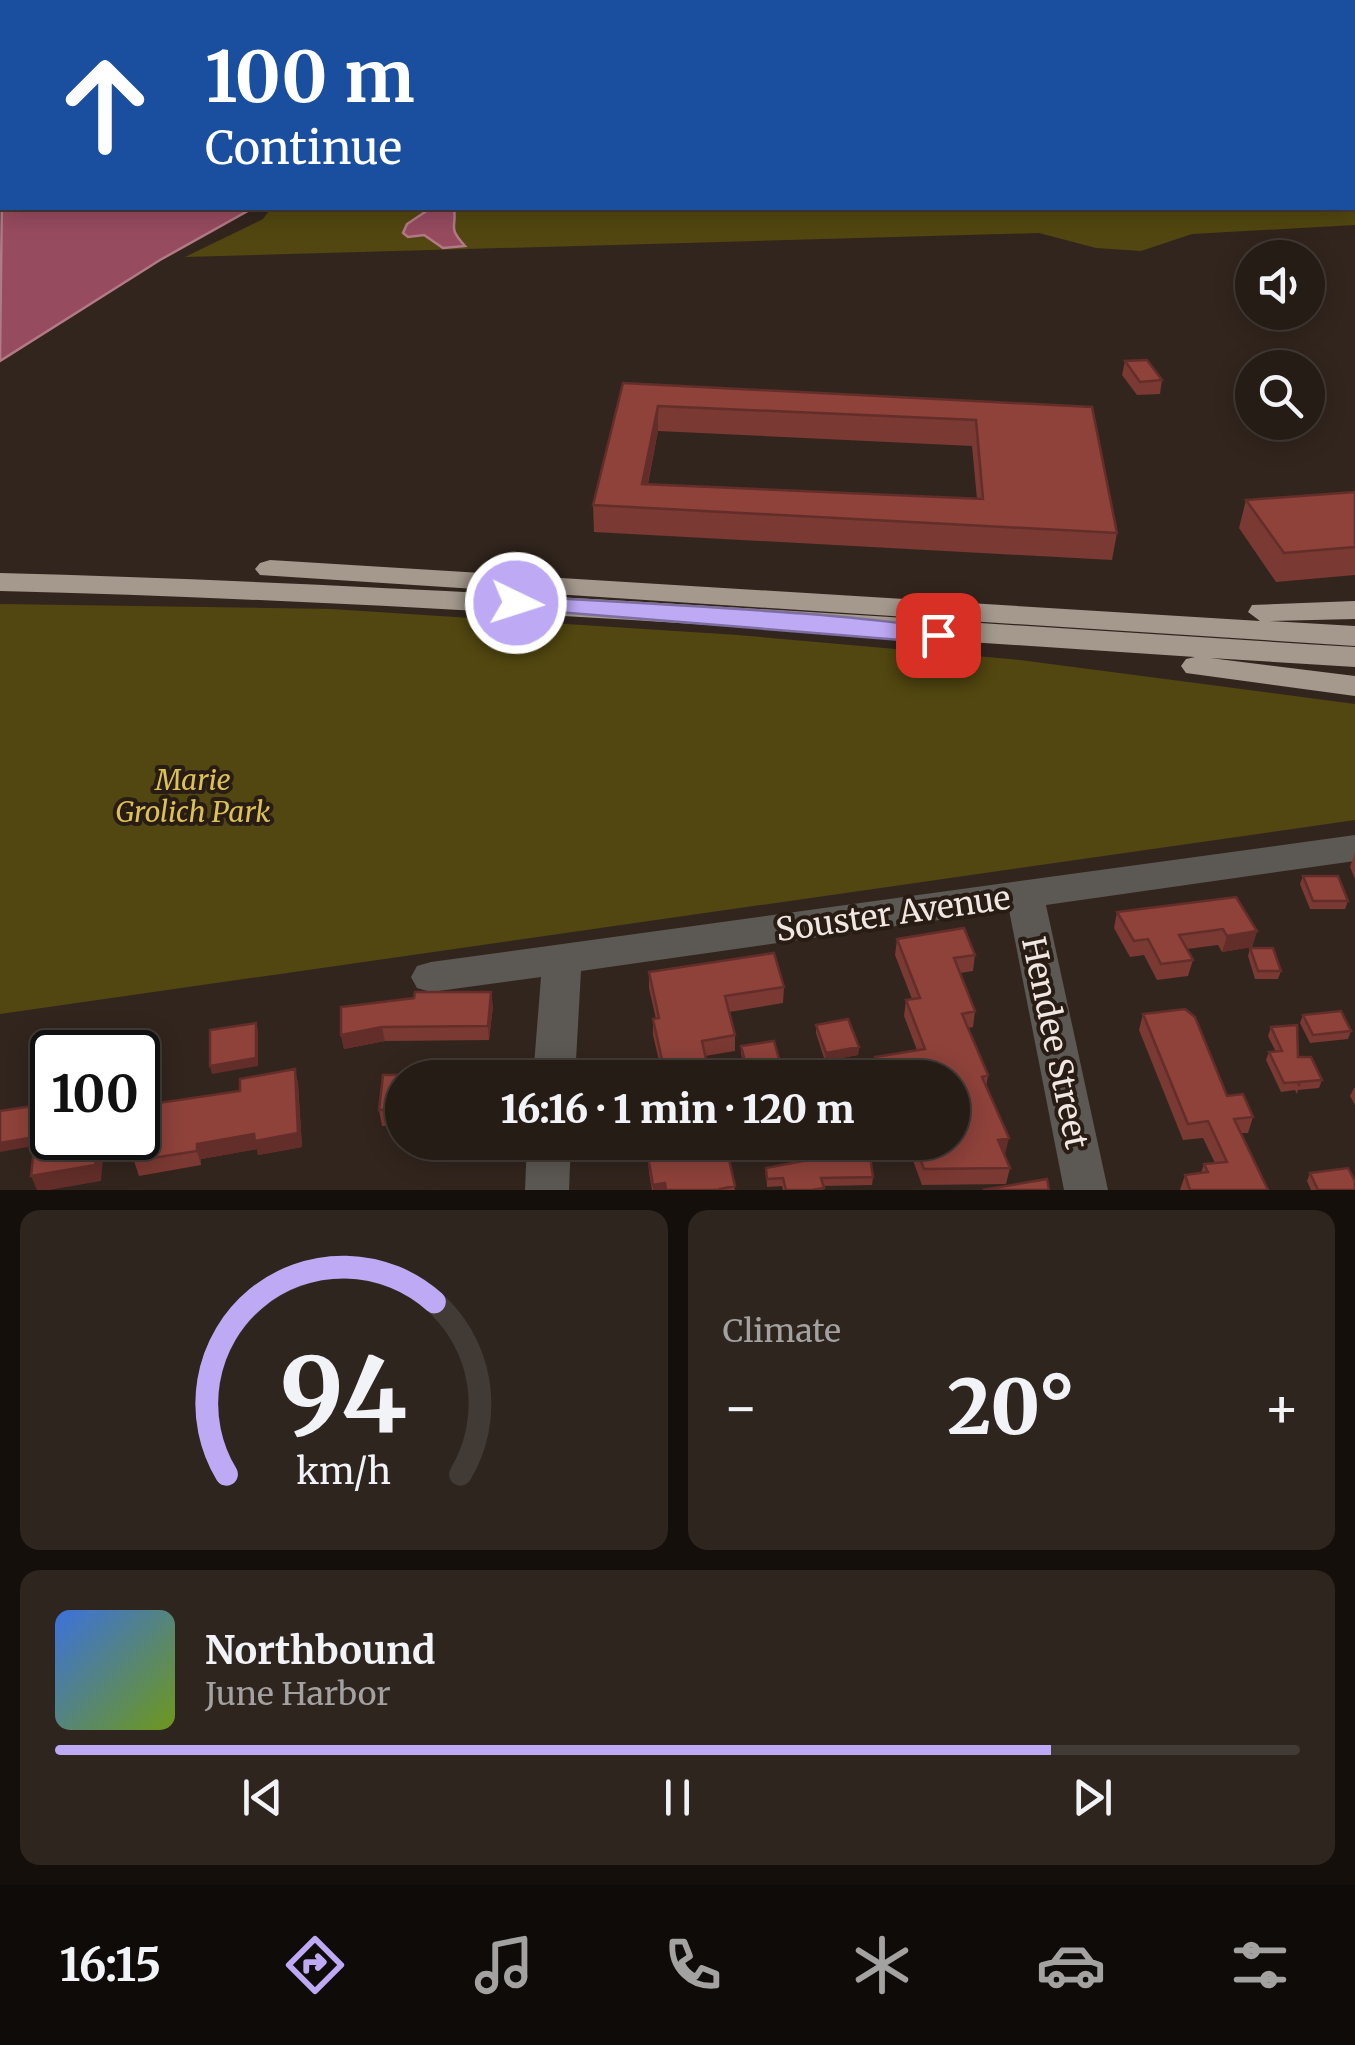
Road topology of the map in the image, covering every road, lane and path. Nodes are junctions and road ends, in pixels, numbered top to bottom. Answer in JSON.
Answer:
{"nodes":[{"id":1,"x":0,"y":563,"type":"edge"},
{"id":2,"x":0,"y":582,"type":"edge"},
{"id":3,"x":820,"y":602,"type":"junction"},
{"id":4,"x":1355,"y":610,"type":"edge"},
{"id":5,"x":867,"y":627,"type":"junction"},
{"id":6,"x":1355,"y":636,"type":"edge"},
{"id":7,"x":1355,"y":658,"type":"edge"},
{"id":8,"x":1355,"y":686,"type":"edge"},
{"id":9,"x":1355,"y":848,"type":"edge"},
{"id":10,"x":1025,"y":895,"type":"junction"},
{"id":11,"x":562,"y":960,"type":"junction"},
{"id":12,"x":431,"y":977,"type":"dead end"},
{"id":13,"x":555,"y":1060,"type":"edge"},
{"id":14,"x":547,"y":1160,"type":"edge"},
{"id":15,"x":541,"y":1189,"type":"edge"},
{"id":16,"x":1086,"y":1190,"type":"edge"}],
"edges":[{"from":1,"to":3,"type":"highway"},
{"from":2,"to":5,"type":"highway"},
{"from":3,"to":4,"type":"highway"},
{"from":3,"to":6,"type":"highway"},
{"from":5,"to":7,"type":"highway"},
{"from":5,"to":8,"type":"highway"},
{"from":9,"to":10,"type":"street","name":"Souster Avenue"},
{"from":10,"to":11,"type":"street","name":"Souster Avenue"},
{"from":10,"to":16,"type":"street","name":"Hendee Street"},
{"from":11,"to":12,"type":"street","name":"Souster Avenue"},
{"from":11,"to":13,"type":"street"},
{"from":14,"to":15,"type":"street"}]}
